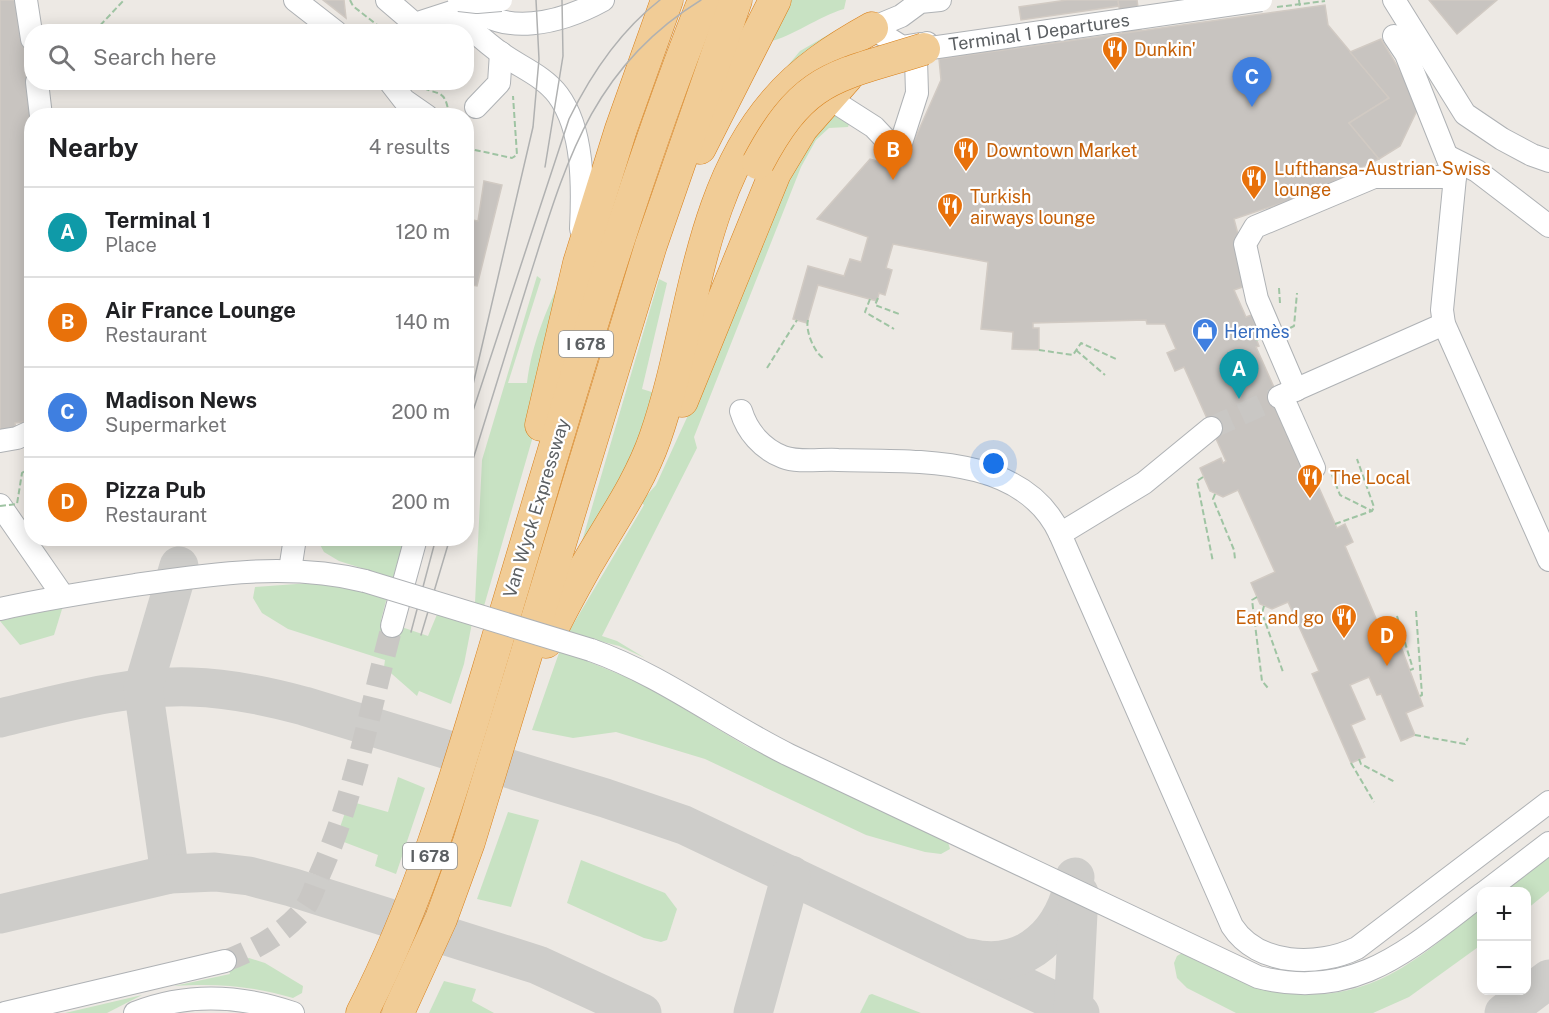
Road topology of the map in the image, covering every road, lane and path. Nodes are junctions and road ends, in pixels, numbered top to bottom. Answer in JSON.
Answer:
{"nodes":[{"id":1,"x":26,"y":0,"type":"edge"},
{"id":2,"x":124,"y":0,"type":"edge"},
{"id":3,"x":296,"y":0,"type":"edge"},
{"id":4,"x":350,"y":0,"type":"edge"},
{"id":5,"x":387,"y":0,"type":"edge"},
{"id":6,"x":477,"y":0,"type":"edge"},
{"id":7,"x":667,"y":0,"type":"edge"},
{"id":8,"x":704,"y":0,"type":"edge"},
{"id":9,"x":736,"y":0,"type":"edge"},
{"id":10,"x":775,"y":0,"type":"edge"},
{"id":11,"x":1233,"y":0,"type":"edge"},
{"id":12,"x":1261,"y":0,"type":"edge"},
{"id":13,"x":1299,"y":0,"type":"edge"},
{"id":14,"x":1394,"y":0,"type":"edge"},
{"id":15,"x":930,"y":1,"type":"edge"},
{"id":16,"x":600,"y":2,"type":"edge"},
{"id":17,"x":459,"y":4,"type":"edge"},
{"id":18,"x":1300,"y":8,"type":"dead end"},
{"id":19,"x":489,"y":17,"type":"edge"},
{"id":20,"x":30,"y":24,"type":"edge"},
{"id":21,"x":102,"y":24,"type":"edge"},
{"id":22,"x":326,"y":24,"type":"edge"},
{"id":23,"x":376,"y":24,"type":"edge"},
{"id":24,"x":415,"y":24,"type":"edge"},
{"id":25,"x":434,"y":24,"type":"edge"},
{"id":26,"x":872,"y":28,"type":"junction"},
{"id":27,"x":1394,"y":36,"type":"dead end"},
{"id":28,"x":918,"y":47,"type":"junction"},
{"id":29,"x":501,"y":53,"type":"junction"},
{"id":30,"x":38,"y":90,"type":"edge"},
{"id":31,"x":396,"y":90,"type":"edge"},
{"id":32,"x":428,"y":90,"type":"edge"},
{"id":33,"x":513,"y":93,"type":"dead end"},
{"id":34,"x":827,"y":97,"type":"junction"},
{"id":35,"x":40,"y":108,"type":"edge"},
{"id":36,"x":416,"y":108,"type":"edge"},
{"id":37,"x":448,"y":108,"type":"edge"},
{"id":38,"x":476,"y":108,"type":"dead end"},
{"id":39,"x":474,"y":150,"type":"edge"},
{"id":40,"x":1549,"y":161,"type":"edge"},
{"id":41,"x":1451,"y":166,"type":"junction"},
{"id":42,"x":1549,"y":226,"type":"edge"},
{"id":43,"x":651,"y":245,"type":"junction"},
{"id":44,"x":579,"y":263,"type":"junction"},
{"id":45,"x":1297,"y":293,"type":"dead end"},
{"id":46,"x":878,"y":297,"type":"dead end"},
{"id":47,"x":870,"y":299,"type":"dead end"},
{"id":48,"x":717,"y":310,"type":"junction"},
{"id":49,"x":899,"y":314,"type":"dead end"},
{"id":50,"x":796,"y":320,"type":"dead end"},
{"id":51,"x":808,"y":320,"type":"dead end"},
{"id":52,"x":1444,"y":324,"type":"junction"},
{"id":53,"x":894,"y":329,"type":"dead end"},
{"id":54,"x":1256,"y":340,"type":"dead end"},
{"id":55,"x":1039,"y":350,"type":"dead end"},
{"id":56,"x":1076,"y":350,"type":"junction"},
{"id":57,"x":823,"y":358,"type":"dead end"},
{"id":58,"x":1116,"y":359,"type":"dead end"},
{"id":59,"x":767,"y":368,"type":"dead end"},
{"id":60,"x":1105,"y":375,"type":"dead end"},
{"id":61,"x":1286,"y":394,"type":"junction"},
{"id":62,"x":741,"y":411,"type":"dead end"},
{"id":63,"x":1211,"y":428,"type":"tunnel mouth"},
{"id":64,"x":24,"y":435,"type":"edge"},
{"id":65,"x":655,"y":440,"type":"junction"},
{"id":66,"x":0,"y":441,"type":"edge"},
{"id":67,"x":1357,"y":459,"type":"dead end"},
{"id":68,"x":24,"y":472,"type":"edge"},
{"id":69,"x":1323,"y":472,"type":"joint"},
{"id":70,"x":1203,"y":477,"type":"dead end"},
{"id":71,"x":1215,"y":494,"type":"dead end"},
{"id":72,"x":0,"y":505,"type":"edge"},
{"id":73,"x":1372,"y":511,"type":"junction"},
{"id":74,"x":1335,"y":524,"type":"dead end"},
{"id":75,"x":1060,"y":534,"type":"junction"},
{"id":76,"x":24,"y":540,"type":"edge"},
{"id":77,"x":28,"y":546,"type":"edge"},
{"id":78,"x":293,"y":546,"type":"edge"},
{"id":79,"x":414,"y":546,"type":"edge"},
{"id":80,"x":1235,"y":559,"type":"dead end"},
{"id":81,"x":1549,"y":560,"type":"edge"},
{"id":82,"x":1214,"y":562,"type":"dead end"},
{"id":83,"x":290,"y":570,"type":"junction"},
{"id":84,"x":63,"y":596,"type":"junction"},
{"id":85,"x":1257,"y":597,"type":"dead end"},
{"id":86,"x":1264,"y":606,"type":"dead end"},
{"id":87,"x":0,"y":609,"type":"edge"},
{"id":88,"x":1416,"y":611,"type":"dead end"},
{"id":89,"x":1397,"y":616,"type":"dead end"},
{"id":90,"x":392,"y":626,"type":"tunnel mouth"},
{"id":91,"x":1410,"y":670,"type":"dead end"},
{"id":92,"x":1283,"y":672,"type":"dead end"},
{"id":93,"x":1268,"y":688,"type":"dead end"},
{"id":94,"x":481,"y":692,"type":"junction"},
{"id":95,"x":1420,"y":696,"type":"dead end"},
{"id":96,"x":508,"y":715,"type":"junction"},
{"id":97,"x":1415,"y":735,"type":"dead end"},
{"id":98,"x":1468,"y":738,"type":"dead end"},
{"id":99,"x":1359,"y":759,"type":"dead end"},
{"id":100,"x":1351,"y":763,"type":"dead end"},
{"id":101,"x":1395,"y":782,"type":"dead end"},
{"id":102,"x":1374,"y":802,"type":"dead end"},
{"id":103,"x":1549,"y":802,"type":"edge"},
{"id":104,"x":1549,"y":843,"type":"edge"},
{"id":105,"x":1490,"y":887,"type":"edge"},
{"id":106,"x":1477,"y":898,"type":"edge"},
{"id":107,"x":225,"y":961,"type":"tunnel mouth"},
{"id":108,"x":288,"y":1011,"type":"edge"},
{"id":109,"x":5,"y":1013,"type":"edge"},
{"id":110,"x":135,"y":1013,"type":"edge"},
{"id":111,"x":362,"y":1013,"type":"edge"},
{"id":112,"x":398,"y":1013,"type":"edge"}],
"edges":[{"from":1,"to":20,"type":"street"},
{"from":2,"to":21,"type":"path"},
{"from":3,"to":22,"type":"street"},
{"from":4,"to":23,"type":"path"},
{"from":5,"to":24,"type":"street"},
{"from":6,"to":19,"type":"street"},
{"from":7,"to":44,"type":"highway"},
{"from":8,"to":94,"type":"highway","name":"Van Wyck Expressway","number":"I 678"},
{"from":9,"to":43,"type":"highway","name":"Van Wyck Expressway","number":"I 678"},
{"from":10,"to":43,"type":"highway"},
{"from":11,"to":28,"type":"street"},
{"from":12,"to":28,"type":"street","name":"Terminal 1 Departures","bridge":true},
{"from":13,"to":18,"type":"path"},
{"from":14,"to":40,"type":"street"},
{"from":15,"to":26,"type":"street"},
{"from":16,"to":19,"type":"street"},
{"from":17,"to":19,"type":"street"},
{"from":17,"to":19,"type":"street","bridge":true},
{"from":17,"to":25,"type":"street"},
{"from":19,"to":29,"type":"street"},
{"from":26,"to":28,"type":"street"},
{"from":26,"to":65,"type":"highway"},
{"from":27,"to":41,"type":"street"},
{"from":28,"to":34,"type":"highway"},
{"from":28,"to":34,"type":"street"},
{"from":28,"to":48,"type":"highway","bridge":true},
{"from":29,"to":38,"type":"street"},
{"from":29,"to":44,"type":"street"},
{"from":30,"to":35,"type":"street"},
{"from":31,"to":36,"type":"street"},
{"from":32,"to":37,"type":"path"},
{"from":33,"to":39,"type":"path"},
{"from":34,"to":48,"type":"highway"},
{"from":41,"to":42,"type":"street"},
{"from":41,"to":52,"type":"street"},
{"from":41,"to":61,"type":"street"},
{"from":43,"to":96,"type":"highway","name":"Van Wyck Expressway","number":"I 678"},
{"from":44,"to":94,"type":"highway"},
{"from":45,"to":54,"type":"path","bridge":true},
{"from":46,"to":49,"type":"path"},
{"from":47,"to":53,"type":"path"},
{"from":48,"to":65,"type":"highway"},
{"from":50,"to":59,"type":"path"},
{"from":51,"to":57,"type":"path"},
{"from":52,"to":61,"type":"street"},
{"from":52,"to":81,"type":"street"},
{"from":55,"to":56,"type":"path"},
{"from":56,"to":58,"type":"path"},
{"from":56,"to":60,"type":"path"},
{"from":61,"to":69,"type":"street"},
{"from":62,"to":75,"type":"street"},
{"from":63,"to":75,"type":"street"},
{"from":64,"to":66,"type":"street"},
{"from":65,"to":96,"type":"highway"},
{"from":67,"to":73,"type":"path"},
{"from":68,"to":72,"type":"path","bridge":true},
{"from":69,"to":73,"type":"path"},
{"from":70,"to":82,"type":"path"},
{"from":71,"to":80,"type":"path"},
{"from":72,"to":76,"type":"street"},
{"from":73,"to":74,"type":"path"},
{"from":75,"to":103,"type":"street"},
{"from":77,"to":84,"type":"street"},
{"from":78,"to":83,"type":"street"},
{"from":79,"to":90,"type":"street"},
{"from":83,"to":84,"type":"street"},
{"from":83,"to":106,"type":"street","bridge":true},
{"from":84,"to":87,"type":"street"},
{"from":85,"to":93,"type":"path"},
{"from":86,"to":92,"type":"path"},
{"from":88,"to":95,"type":"path"},
{"from":89,"to":91,"type":"path"},
{"from":94,"to":111,"type":"highway","name":"Van Wyck Expressway","number":"I 678"},
{"from":96,"to":112,"type":"highway","name":"Van Wyck Expressway","number":"I 678"},
{"from":97,"to":98,"type":"path"},
{"from":99,"to":101,"type":"path"},
{"from":100,"to":102,"type":"path"},
{"from":104,"to":105,"type":"street"},
{"from":107,"to":109,"type":"street"},
{"from":108,"to":110,"type":"street"}]}
